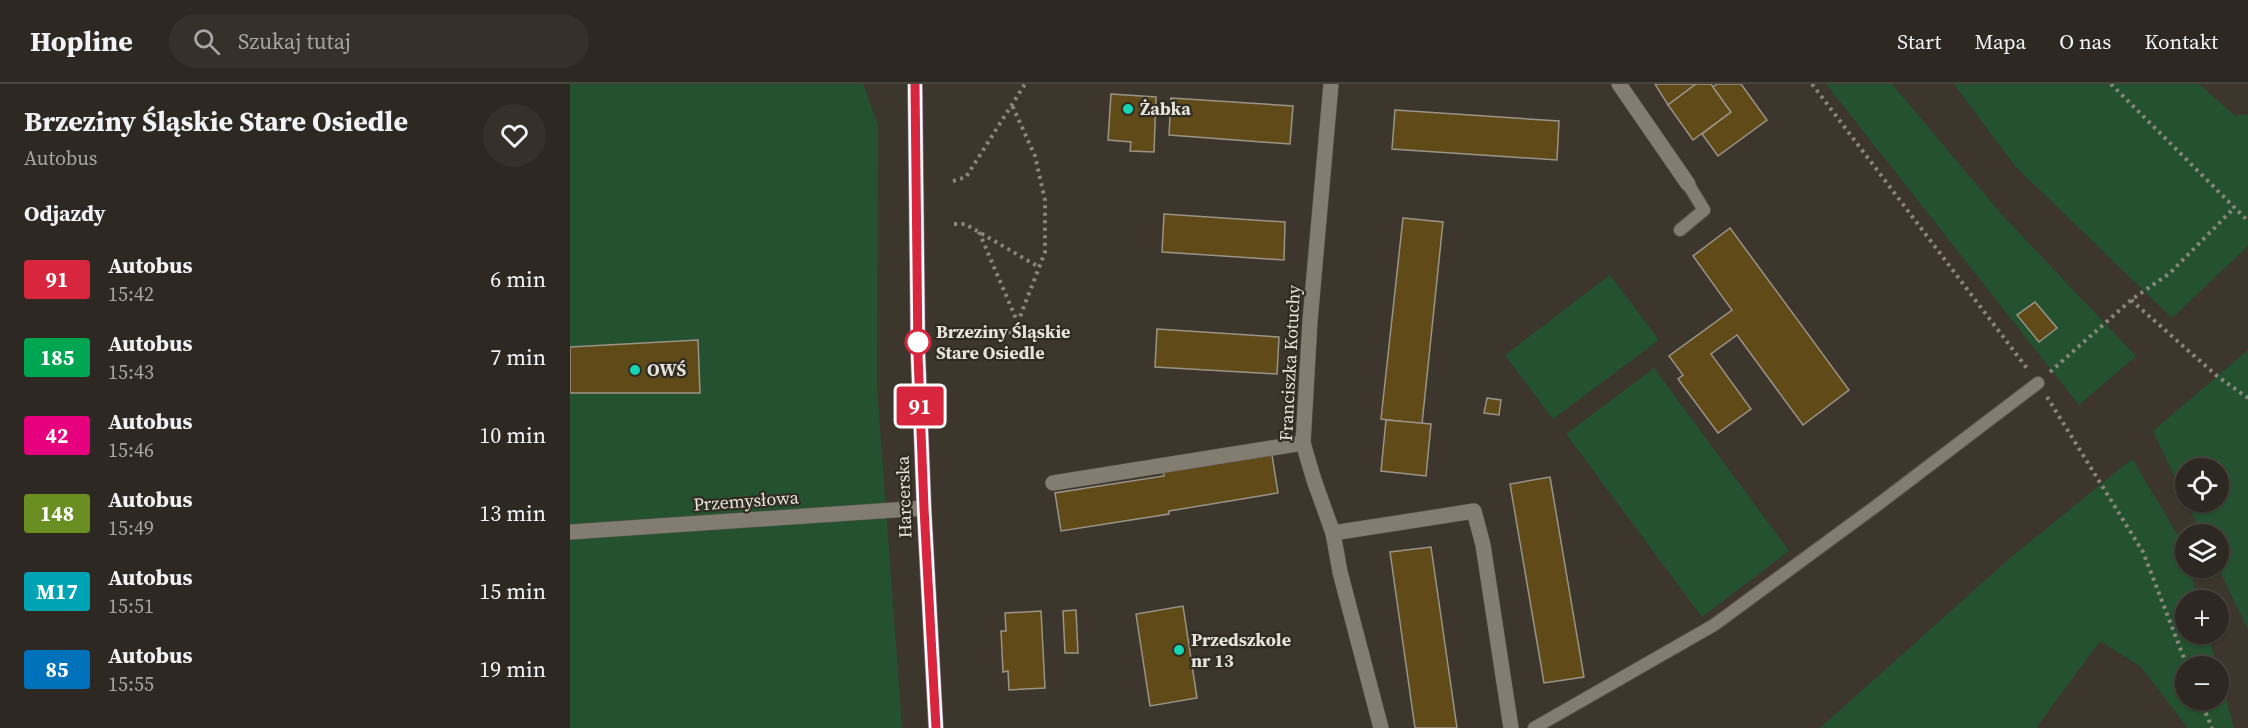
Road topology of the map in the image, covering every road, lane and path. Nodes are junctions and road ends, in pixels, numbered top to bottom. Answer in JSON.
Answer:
{"nodes":[{"id":1,"x":915,"y":84,"type":"edge"},
{"id":2,"x":1331,"y":84,"type":"edge"},
{"id":3,"x":1619,"y":84,"type":"edge"},
{"id":4,"x":1812,"y":84,"type":"edge"},
{"id":5,"x":2111,"y":84,"type":"edge"},
{"id":6,"x":1022,"y":85,"type":"edge"},
{"id":7,"x":1012,"y":105,"type":"junction"},
{"id":8,"x":953,"y":181,"type":"dead end"},
{"id":9,"x":1688,"y":184,"type":"joint"},
{"id":10,"x":2234,"y":208,"type":"junction"},
{"id":11,"x":2248,"y":221,"type":"edge"},
{"id":12,"x":954,"y":224,"type":"dead end"},
{"id":13,"x":1680,"y":230,"type":"dead end"},
{"id":14,"x":979,"y":232,"type":"junction"},
{"id":15,"x":1039,"y":267,"type":"junction"},
{"id":16,"x":2131,"y":300,"type":"junction"},
{"id":17,"x":1018,"y":322,"type":"junction"},
{"id":18,"x":956,"y":331,"type":"dead end"},
{"id":19,"x":2038,"y":383,"type":"junction"},
{"id":20,"x":2248,"y":398,"type":"edge"},
{"id":21,"x":1303,"y":443,"type":"junction"},
{"id":22,"x":1053,"y":483,"type":"dead end"},
{"id":23,"x":924,"y":508,"type":"junction"},
{"id":24,"x":570,"y":532,"type":"edge"},
{"id":25,"x":1333,"y":533,"type":"junction"},
{"id":26,"x":2183,"y":656,"type":"edge"},
{"id":27,"x":2205,"y":710,"type":"edge"},
{"id":28,"x":936,"y":728,"type":"edge"},
{"id":29,"x":1381,"y":728,"type":"edge"},
{"id":30,"x":1511,"y":728,"type":"edge"},
{"id":31,"x":1534,"y":728,"type":"edge"},
{"id":32,"x":2212,"y":728,"type":"edge"}],
"edges":[{"from":1,"to":23,"type":"main road","name":"Harcerska"},
{"from":2,"to":21,"type":"street","name":"Franciszka Kotuchy"},
{"from":3,"to":9,"type":"street"},
{"from":4,"to":19,"type":"path"},
{"from":5,"to":10,"type":"path"},
{"from":6,"to":7,"type":"path"},
{"from":7,"to":8,"type":"path"},
{"from":7,"to":15,"type":"path"},
{"from":9,"to":13,"type":"lane"},
{"from":10,"to":11,"type":"path"},
{"from":10,"to":16,"type":"path"},
{"from":12,"to":14,"type":"path"},
{"from":14,"to":15,"type":"path"},
{"from":14,"to":17,"type":"path"},
{"from":15,"to":17,"type":"path"},
{"from":16,"to":19,"type":"path"},
{"from":16,"to":20,"type":"path"},
{"from":17,"to":18,"type":"path"},
{"from":19,"to":26,"type":"path"},
{"from":19,"to":31,"type":"lane"},
{"from":21,"to":22,"type":"street"},
{"from":21,"to":25,"type":"street","name":"Franciszka Kotuchy"},
{"from":23,"to":24,"type":"street","name":"Przemysłowa"},
{"from":23,"to":28,"type":"main road","name":"Harcerska"},
{"from":25,"to":29,"type":"street","name":"Franciszka Kotuchy"},
{"from":25,"to":30,"type":"street"},
{"from":27,"to":32,"type":"path"}]}
